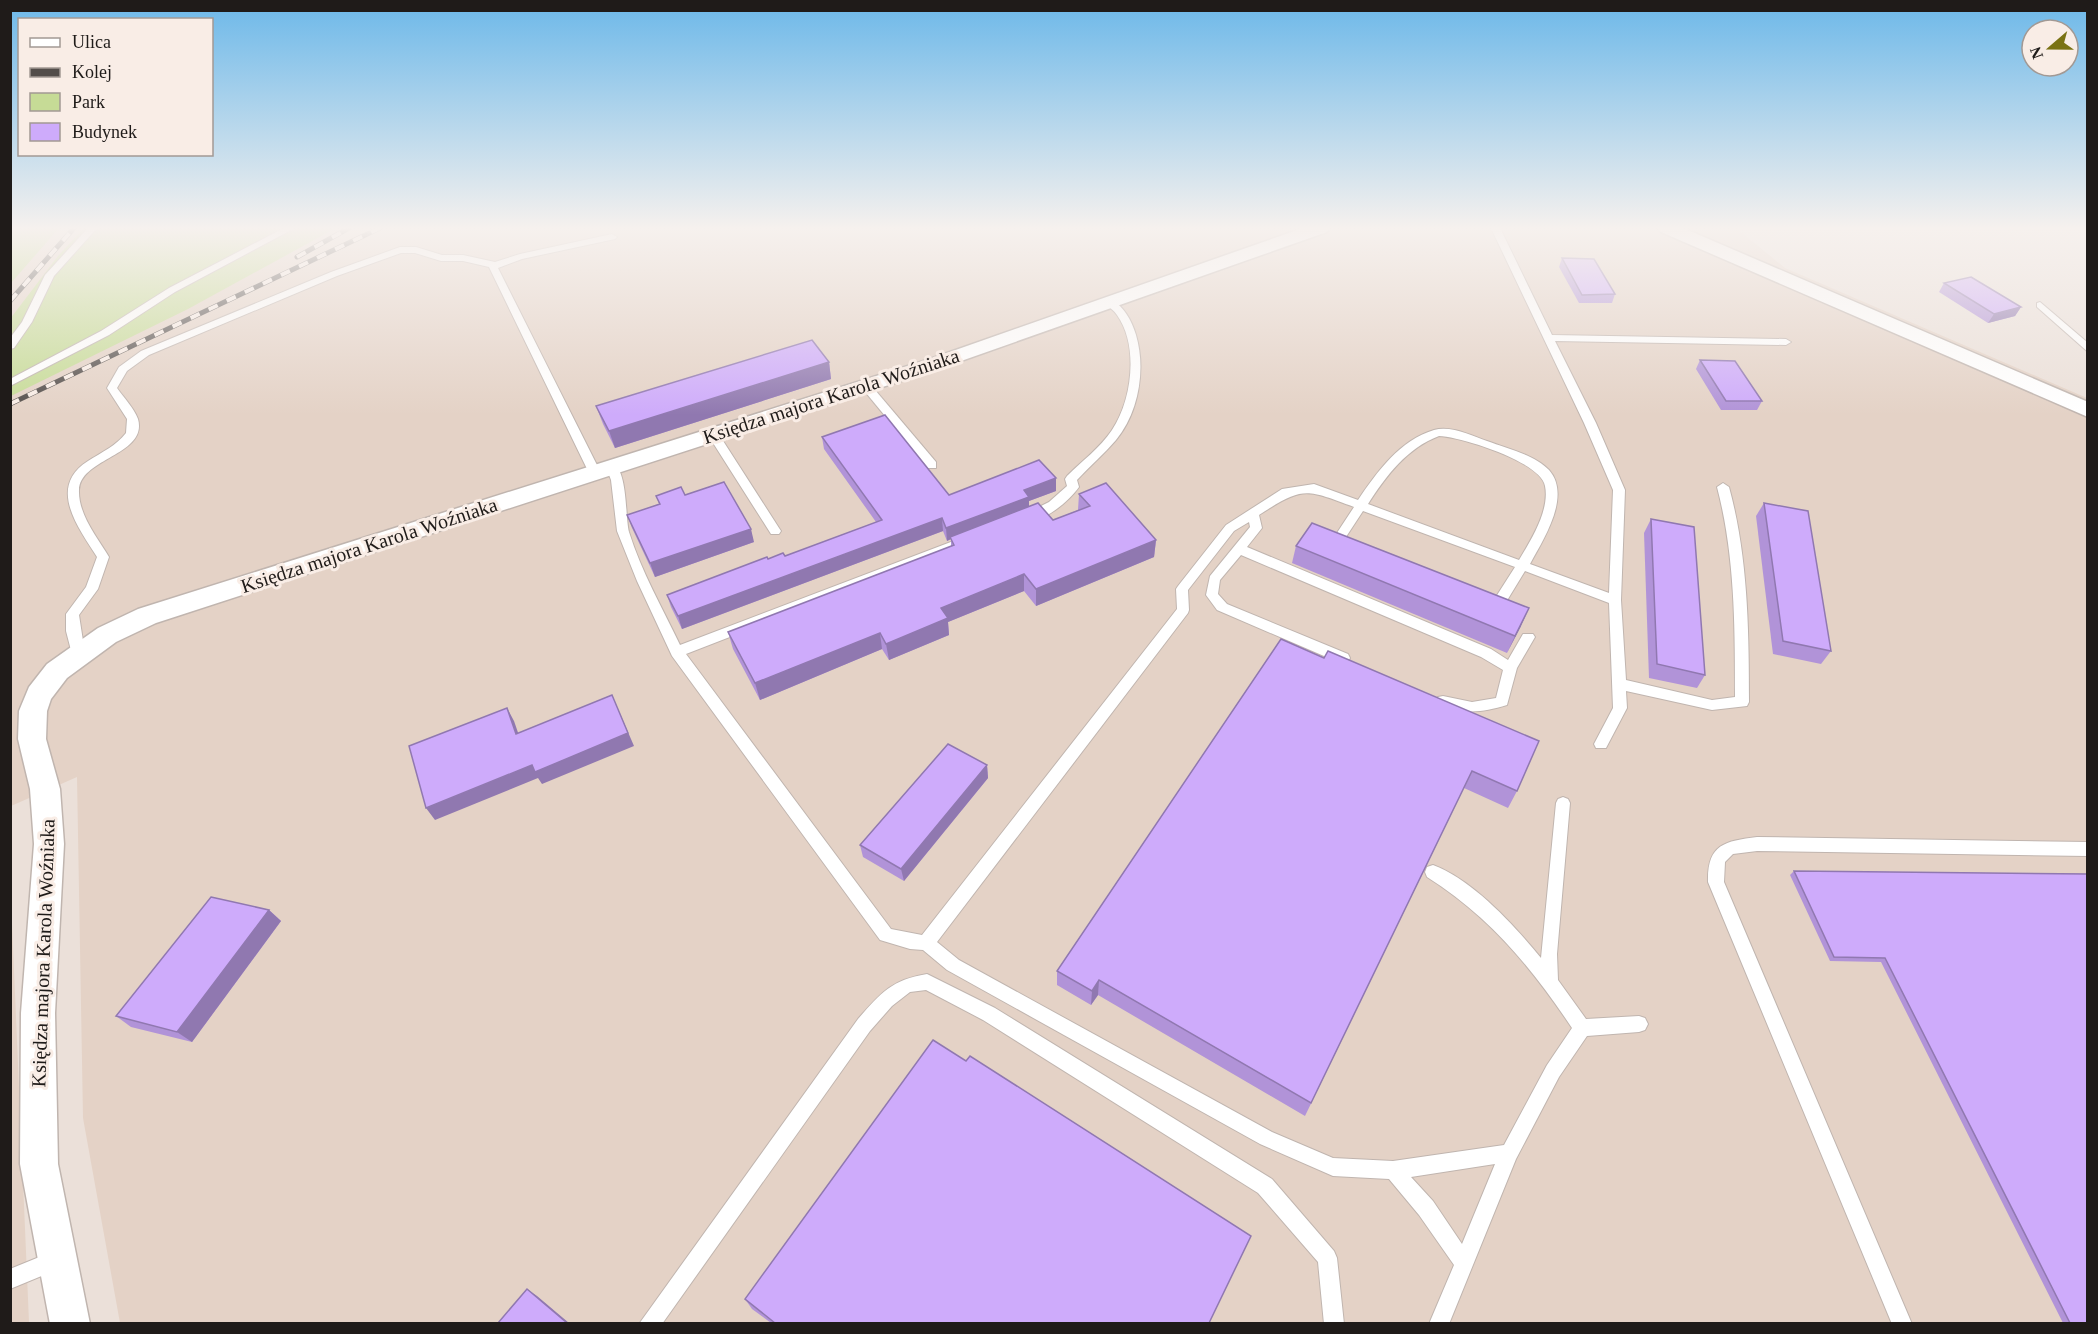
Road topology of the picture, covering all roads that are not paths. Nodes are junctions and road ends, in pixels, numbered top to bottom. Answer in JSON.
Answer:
{"nodes":[{"id":1,"x":43,"y":290,"type":"edge"},
{"id":2,"x":172,"y":290,"type":"edge"},
{"id":3,"x":295,"y":290,"type":"edge"},
{"id":4,"x":505,"y":290,"type":"edge"},
{"id":5,"x":1142,"y":290,"type":"edge"},
{"id":6,"x":1525,"y":290,"type":"edge"},
{"id":7,"x":1811,"y":290,"type":"edge"},
{"id":8,"x":1108,"y":302,"type":"junction"},
{"id":9,"x":2040,"y":305,"type":"dead end"},
{"id":10,"x":1548,"y":338,"type":"junction"},
{"id":11,"x":1786,"y":342,"type":"dead end"},
{"id":12,"x":10,"y":346,"type":"edge"},
{"id":13,"x":2088,"y":349,"type":"edge"},
{"id":14,"x":10,"y":382,"type":"edge"},
{"id":15,"x":866,"y":386,"type":"junction"},
{"id":16,"x":2088,"y":410,"type":"edge"},
{"id":17,"x":714,"y":435,"type":"junction"},
{"id":18,"x":932,"y":465,"type":"dead end"},
{"id":19,"x":603,"y":470,"type":"junction"},
{"id":20,"x":1723,"y":487,"type":"dead end"},
{"id":21,"x":1362,"y":505,"type":"junction"},
{"id":22,"x":1253,"y":513,"type":"junction"},
{"id":23,"x":1013,"y":523,"type":"edge"},
{"id":24,"x":775,"y":531,"type":"dead end"},
{"id":25,"x":980,"y":535,"type":"edge"},
{"id":26,"x":1239,"y":549,"type":"junction"},
{"id":27,"x":1520,"y":566,"type":"junction"},
{"id":28,"x":1615,"y":600,"type":"junction"},
{"id":29,"x":1528,"y":637,"type":"edge"},
{"id":30,"x":677,"y":652,"type":"junction"},
{"id":31,"x":78,"y":654,"type":"junction"},
{"id":32,"x":1351,"y":662,"type":"edge"},
{"id":33,"x":1510,"y":668,"type":"junction"},
{"id":34,"x":1619,"y":684,"type":"junction"},
{"id":35,"x":1426,"y":693,"type":"edge"},
{"id":36,"x":1601,"y":744,"type":"dead end"},
{"id":37,"x":1563,"y":803,"type":"dead end"},
{"id":38,"x":2088,"y":849,"type":"edge"},
{"id":39,"x":1433,"y":872,"type":"edge"},
{"id":40,"x":926,"y":943,"type":"junction"},
{"id":41,"x":1550,"y":980,"type":"junction"},
{"id":42,"x":1639,"y":1024,"type":"dead end"},
{"id":43,"x":1582,"y":1028,"type":"junction"},
{"id":44,"x":1509,"y":1153,"type":"junction"},
{"id":45,"x":1394,"y":1170,"type":"junction"},
{"id":46,"x":59,"y":1259,"type":"junction"},
{"id":47,"x":1464,"y":1263,"type":"junction"},
{"id":48,"x":10,"y":1279,"type":"edge"},
{"id":49,"x":69,"y":1323,"type":"edge"},
{"id":50,"x":650,"y":1323,"type":"edge"},
{"id":51,"x":1334,"y":1323,"type":"edge"},
{"id":52,"x":1439,"y":1323,"type":"edge"},
{"id":53,"x":1902,"y":1323,"type":"edge"}],
"edges":[{"from":1,"to":12,"type":"lane"},
{"from":2,"to":14,"type":"lane"},
{"from":3,"to":31,"type":"lane"},
{"from":4,"to":19,"type":"lane"},
{"from":5,"to":8,"type":"street","name":"Księdza majora Karola Woźniaka"},
{"from":6,"to":10,"type":"lane"},
{"from":7,"to":16,"type":"street"},
{"from":8,"to":15,"type":"street","name":"Księdza majora Karola Woźniaka"},
{"from":8,"to":23,"type":"lane"},
{"from":9,"to":13,"type":"lane"},
{"from":10,"to":11,"type":"lane"},
{"from":10,"to":28,"type":"lane"},
{"from":15,"to":17,"type":"street","name":"Księdza majora Karola Woźniaka"},
{"from":15,"to":18,"type":"lane"},
{"from":17,"to":19,"type":"street","name":"Księdza majora Karola Woźniaka"},
{"from":17,"to":24,"type":"lane"},
{"from":19,"to":30,"type":"lane"},
{"from":19,"to":31,"type":"street","name":"Księdza majora Karola Woźniaka"},
{"from":20,"to":34,"type":"lane"},
{"from":21,"to":22,"type":"lane"},
{"from":21,"to":27,"type":"lane"},
{"from":21,"to":27,"type":"lane"},
{"from":21,"to":27,"type":"lane"},
{"from":22,"to":26,"type":"lane"},
{"from":22,"to":40,"type":"lane"},
{"from":25,"to":30,"type":"lane"},
{"from":26,"to":32,"type":"lane"},
{"from":26,"to":33,"type":"lane"},
{"from":27,"to":28,"type":"lane"},
{"from":28,"to":34,"type":"lane"},
{"from":29,"to":33,"type":"lane"},
{"from":30,"to":40,"type":"lane"},
{"from":31,"to":46,"type":"street","name":"Księdza majora Karola Woźniaka"},
{"from":33,"to":35,"type":"lane"},
{"from":34,"to":36,"type":"lane"},
{"from":37,"to":41,"type":"lane"},
{"from":38,"to":53,"type":"lane"},
{"from":39,"to":41,"type":"lane"},
{"from":40,"to":45,"type":"lane"},
{"from":41,"to":43,"type":"lane"},
{"from":42,"to":43,"type":"lane"},
{"from":43,"to":44,"type":"lane"},
{"from":44,"to":45,"type":"lane"},
{"from":44,"to":47,"type":"lane"},
{"from":45,"to":47,"type":"lane"},
{"from":46,"to":48,"type":"lane"},
{"from":46,"to":49,"type":"street","name":"Księdza majora Karola Woźniaka"},
{"from":47,"to":52,"type":"lane"},
{"from":50,"to":51,"type":"lane"}]}
